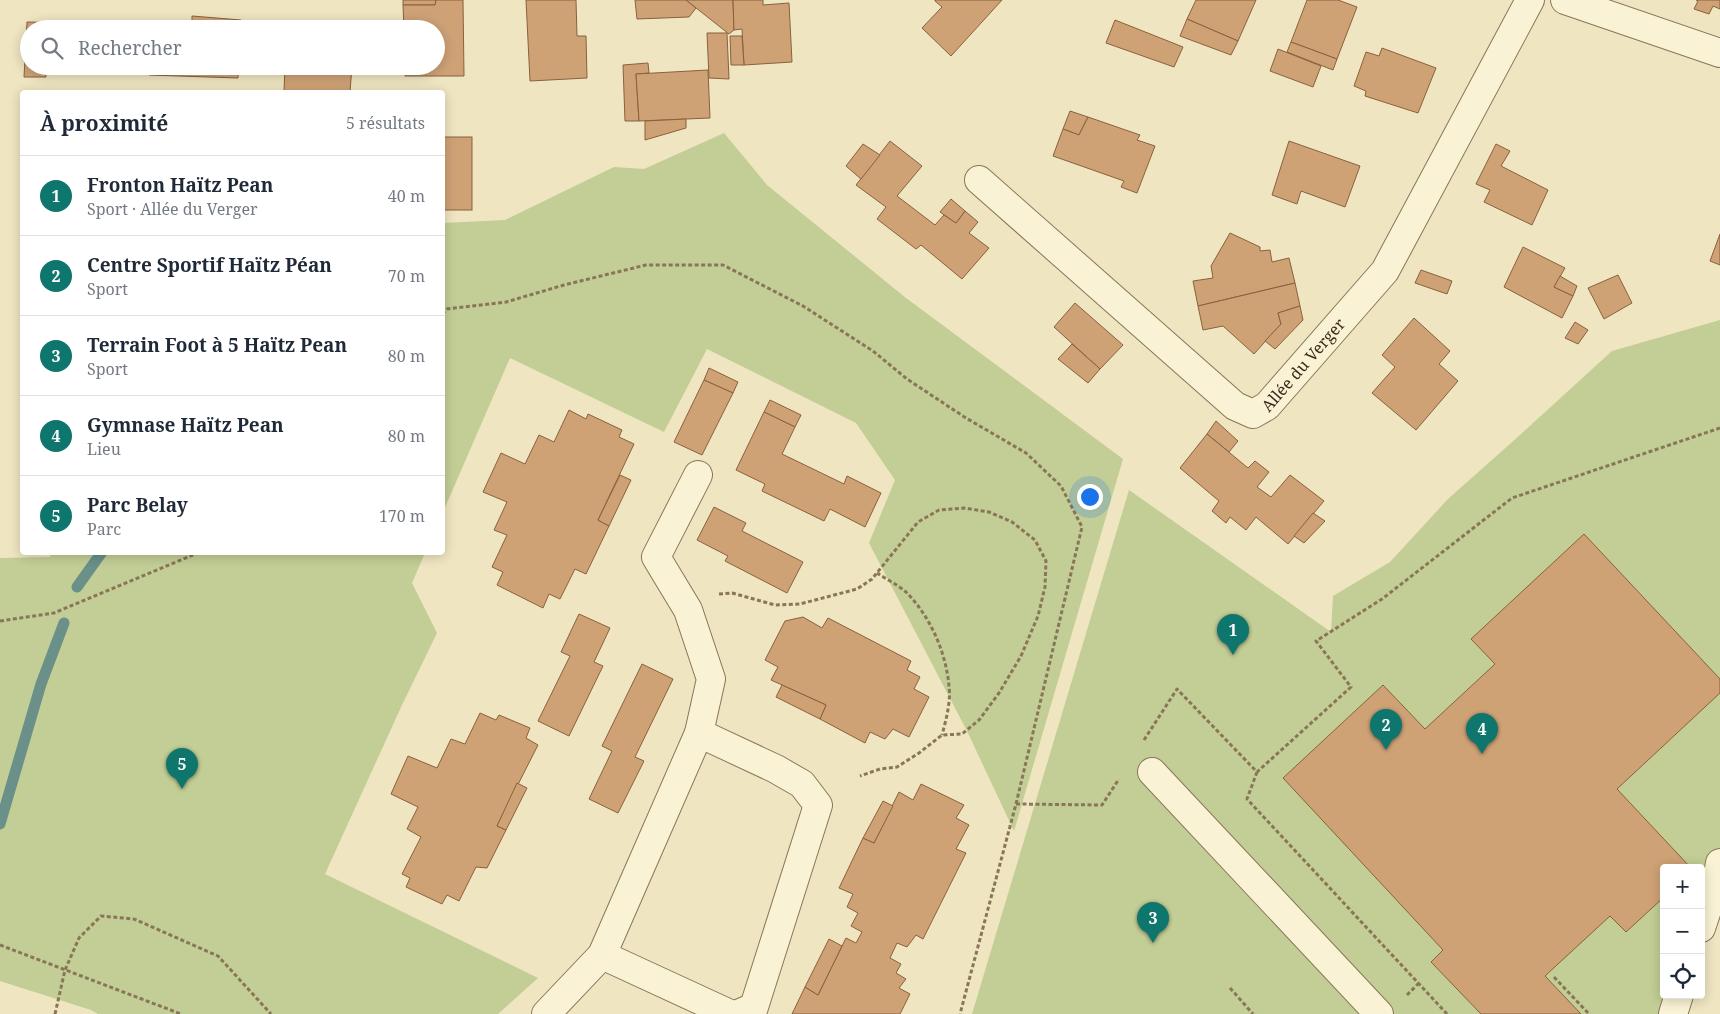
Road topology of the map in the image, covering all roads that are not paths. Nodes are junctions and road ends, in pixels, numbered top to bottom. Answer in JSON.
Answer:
{"nodes":[{"id":1,"x":1530,"y":0,"type":"edge"},
{"id":2,"x":1565,"y":0,"type":"edge"},
{"id":3,"x":1720,"y":53,"type":"edge"},
{"id":4,"x":980,"y":180,"type":"dead end"},
{"id":5,"x":698,"y":475,"type":"dead end"},
{"id":6,"x":699,"y":733,"type":"junction"},
{"id":7,"x":1152,"y":772,"type":"dead end"},
{"id":8,"x":1720,"y":863,"type":"edge"},
{"id":9,"x":1705,"y":916,"type":"edge"},
{"id":10,"x":602,"y":955,"type":"junction"},
{"id":11,"x":1679,"y":999,"type":"edge"},
{"id":12,"x":546,"y":1014,"type":"edge"},
{"id":13,"x":730,"y":1014,"type":"edge"},
{"id":14,"x":738,"y":1014,"type":"edge"},
{"id":15,"x":1378,"y":1014,"type":"edge"},
{"id":16,"x":1673,"y":1014,"type":"edge"}],
"edges":[{"from":1,"to":4,"type":"street","name":"Allée du Verger"},
{"from":2,"to":3,"type":"street"},
{"from":5,"to":6,"type":"street"},
{"from":6,"to":10,"type":"street"},
{"from":6,"to":14,"type":"street"},
{"from":7,"to":15,"type":"street"},
{"from":8,"to":9,"type":"street"},
{"from":10,"to":12,"type":"street"},
{"from":10,"to":13,"type":"street"},
{"from":11,"to":16,"type":"street"}]}
